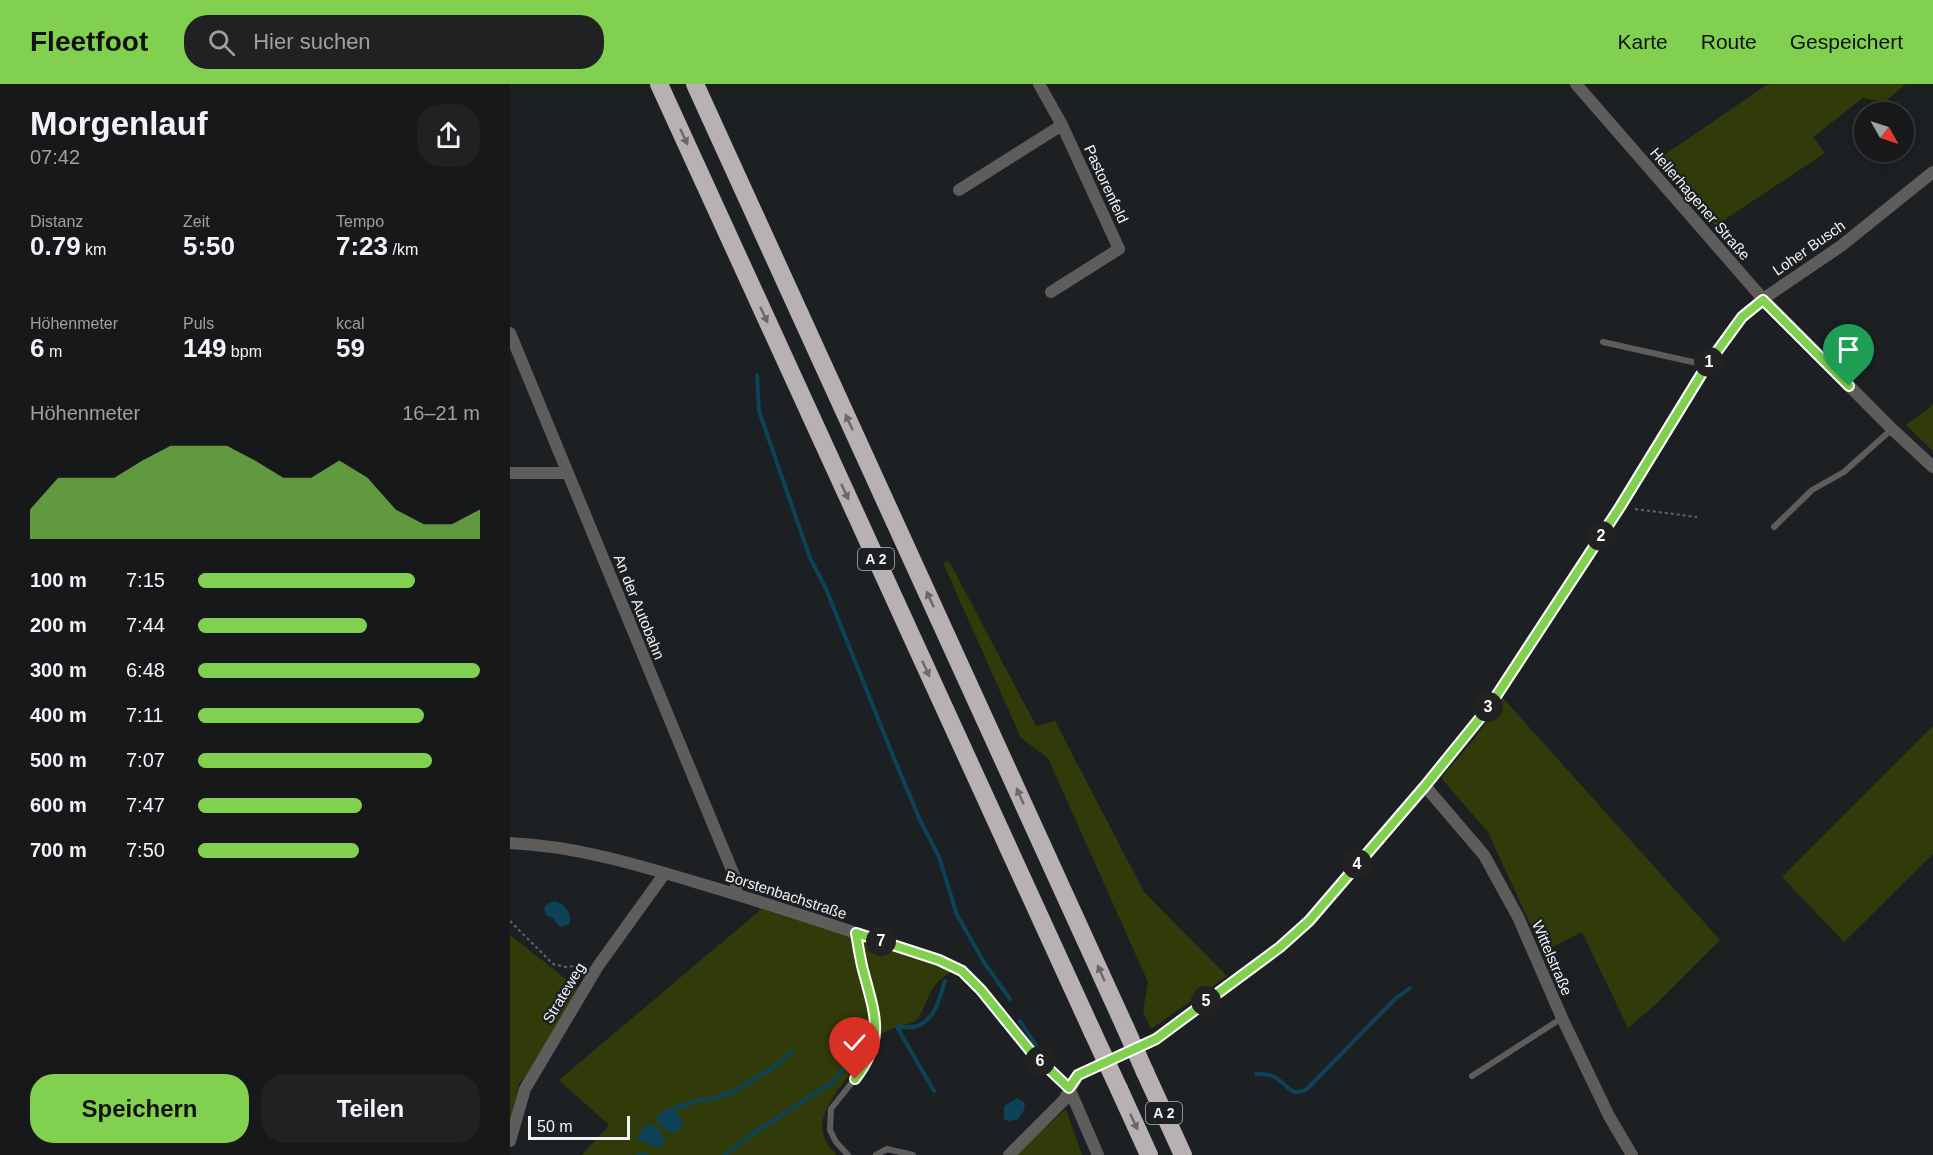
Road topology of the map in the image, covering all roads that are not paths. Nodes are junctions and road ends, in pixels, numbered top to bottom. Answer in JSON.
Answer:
{"nodes":[{"id":1,"x":659,"y":84,"type":"edge"},
{"id":2,"x":695,"y":84,"type":"edge"},
{"id":3,"x":1039,"y":84,"type":"edge"},
{"id":4,"x":1576,"y":84,"type":"edge"},
{"id":5,"x":1062,"y":125,"type":"junction"},
{"id":6,"x":1933,"y":172,"type":"edge"},
{"id":7,"x":959,"y":190,"type":"dead end"},
{"id":8,"x":1051,"y":292,"type":"dead end"},
{"id":9,"x":1763,"y":300,"type":"junction"},
{"id":10,"x":510,"y":333,"type":"edge"},
{"id":11,"x":1603,"y":342,"type":"dead end"},
{"id":12,"x":1707,"y":365,"type":"junction"},
{"id":13,"x":1892,"y":429,"type":"junction"},
{"id":14,"x":1933,"y":467,"type":"edge"},
{"id":15,"x":510,"y":473,"type":"edge"},
{"id":16,"x":567,"y":473,"type":"junction"},
{"id":17,"x":1774,"y":527,"type":"dead end"},
{"id":18,"x":1425,"y":786,"type":"junction"},
{"id":19,"x":510,"y":843,"type":"edge"},
{"id":20,"x":665,"y":873,"type":"junction"},
{"id":21,"x":736,"y":894,"type":"junction"},
{"id":22,"x":856,"y":933,"type":"junction"},
{"id":23,"x":1562,"y":1018,"type":"junction"},
{"id":24,"x":1472,"y":1076,"type":"dead end"},
{"id":25,"x":1069,"y":1088,"type":"junction"},
{"id":26,"x":510,"y":1140,"type":"edge"},
{"id":27,"x":848,"y":1155,"type":"edge"},
{"id":28,"x":876,"y":1155,"type":"edge"},
{"id":29,"x":913,"y":1155,"type":"edge"},
{"id":30,"x":1009,"y":1155,"type":"edge"},
{"id":31,"x":1098,"y":1155,"type":"edge"},
{"id":32,"x":1149,"y":1155,"type":"edge"},
{"id":33,"x":1183,"y":1155,"type":"edge"},
{"id":34,"x":1632,"y":1155,"type":"edge"}],
"edges":[{"from":1,"to":32,"type":"highway","number":"A 2","one_way":true,"bridge":true},
{"from":33,"to":2,"type":"highway","number":"A 2","one_way":true,"bridge":true},
{"from":3,"to":5,"type":"street","name":"Pastorenfeld"},
{"from":4,"to":9,"type":"street","name":"Hellerhagener Straße"},
{"from":5,"to":7,"type":"street"},
{"from":5,"to":8,"type":"street","name":"Pastorenfeld"},
{"from":6,"to":9,"type":"street","name":"Loher Busch"},
{"from":9,"to":12,"type":"street","name":"Loher Busch"},
{"from":9,"to":13,"type":"street","name":"Hellerhagener Straße"},
{"from":10,"to":16,"type":"street","name":"An der Autobahn"},
{"from":11,"to":12,"type":"lane"},
{"from":12,"to":18,"type":"street","name":"Loher Busch"},
{"from":13,"to":14,"type":"street","name":"Hellerhagener Straße"},
{"from":13,"to":17,"type":"lane"},
{"from":15,"to":16,"type":"street"},
{"from":16,"to":21,"type":"street","name":"An der Autobahn"},
{"from":18,"to":23,"type":"street","name":"Wittelstraße"},
{"from":18,"to":25,"type":"street","name":"Loher Busch"},
{"from":19,"to":20,"type":"street","name":"Borstenbachstraße"},
{"from":20,"to":21,"type":"street","name":"Borstenbachstraße"},
{"from":20,"to":26,"type":"street","name":"Strateweg"},
{"from":21,"to":22,"type":"street","name":"Borstenbachstraße"},
{"from":22,"to":25,"type":"street","name":"Borstenbachstraße"},
{"from":22,"to":27,"type":"lane"},
{"from":23,"to":24,"type":"lane"},
{"from":23,"to":34,"type":"street","name":"Wittelstraße"},
{"from":25,"to":30,"type":"street","name":"Loher Busch"},
{"from":25,"to":31,"type":"street","name":"Borstenbachstraße"},
{"from":28,"to":29,"type":"lane"}]}
